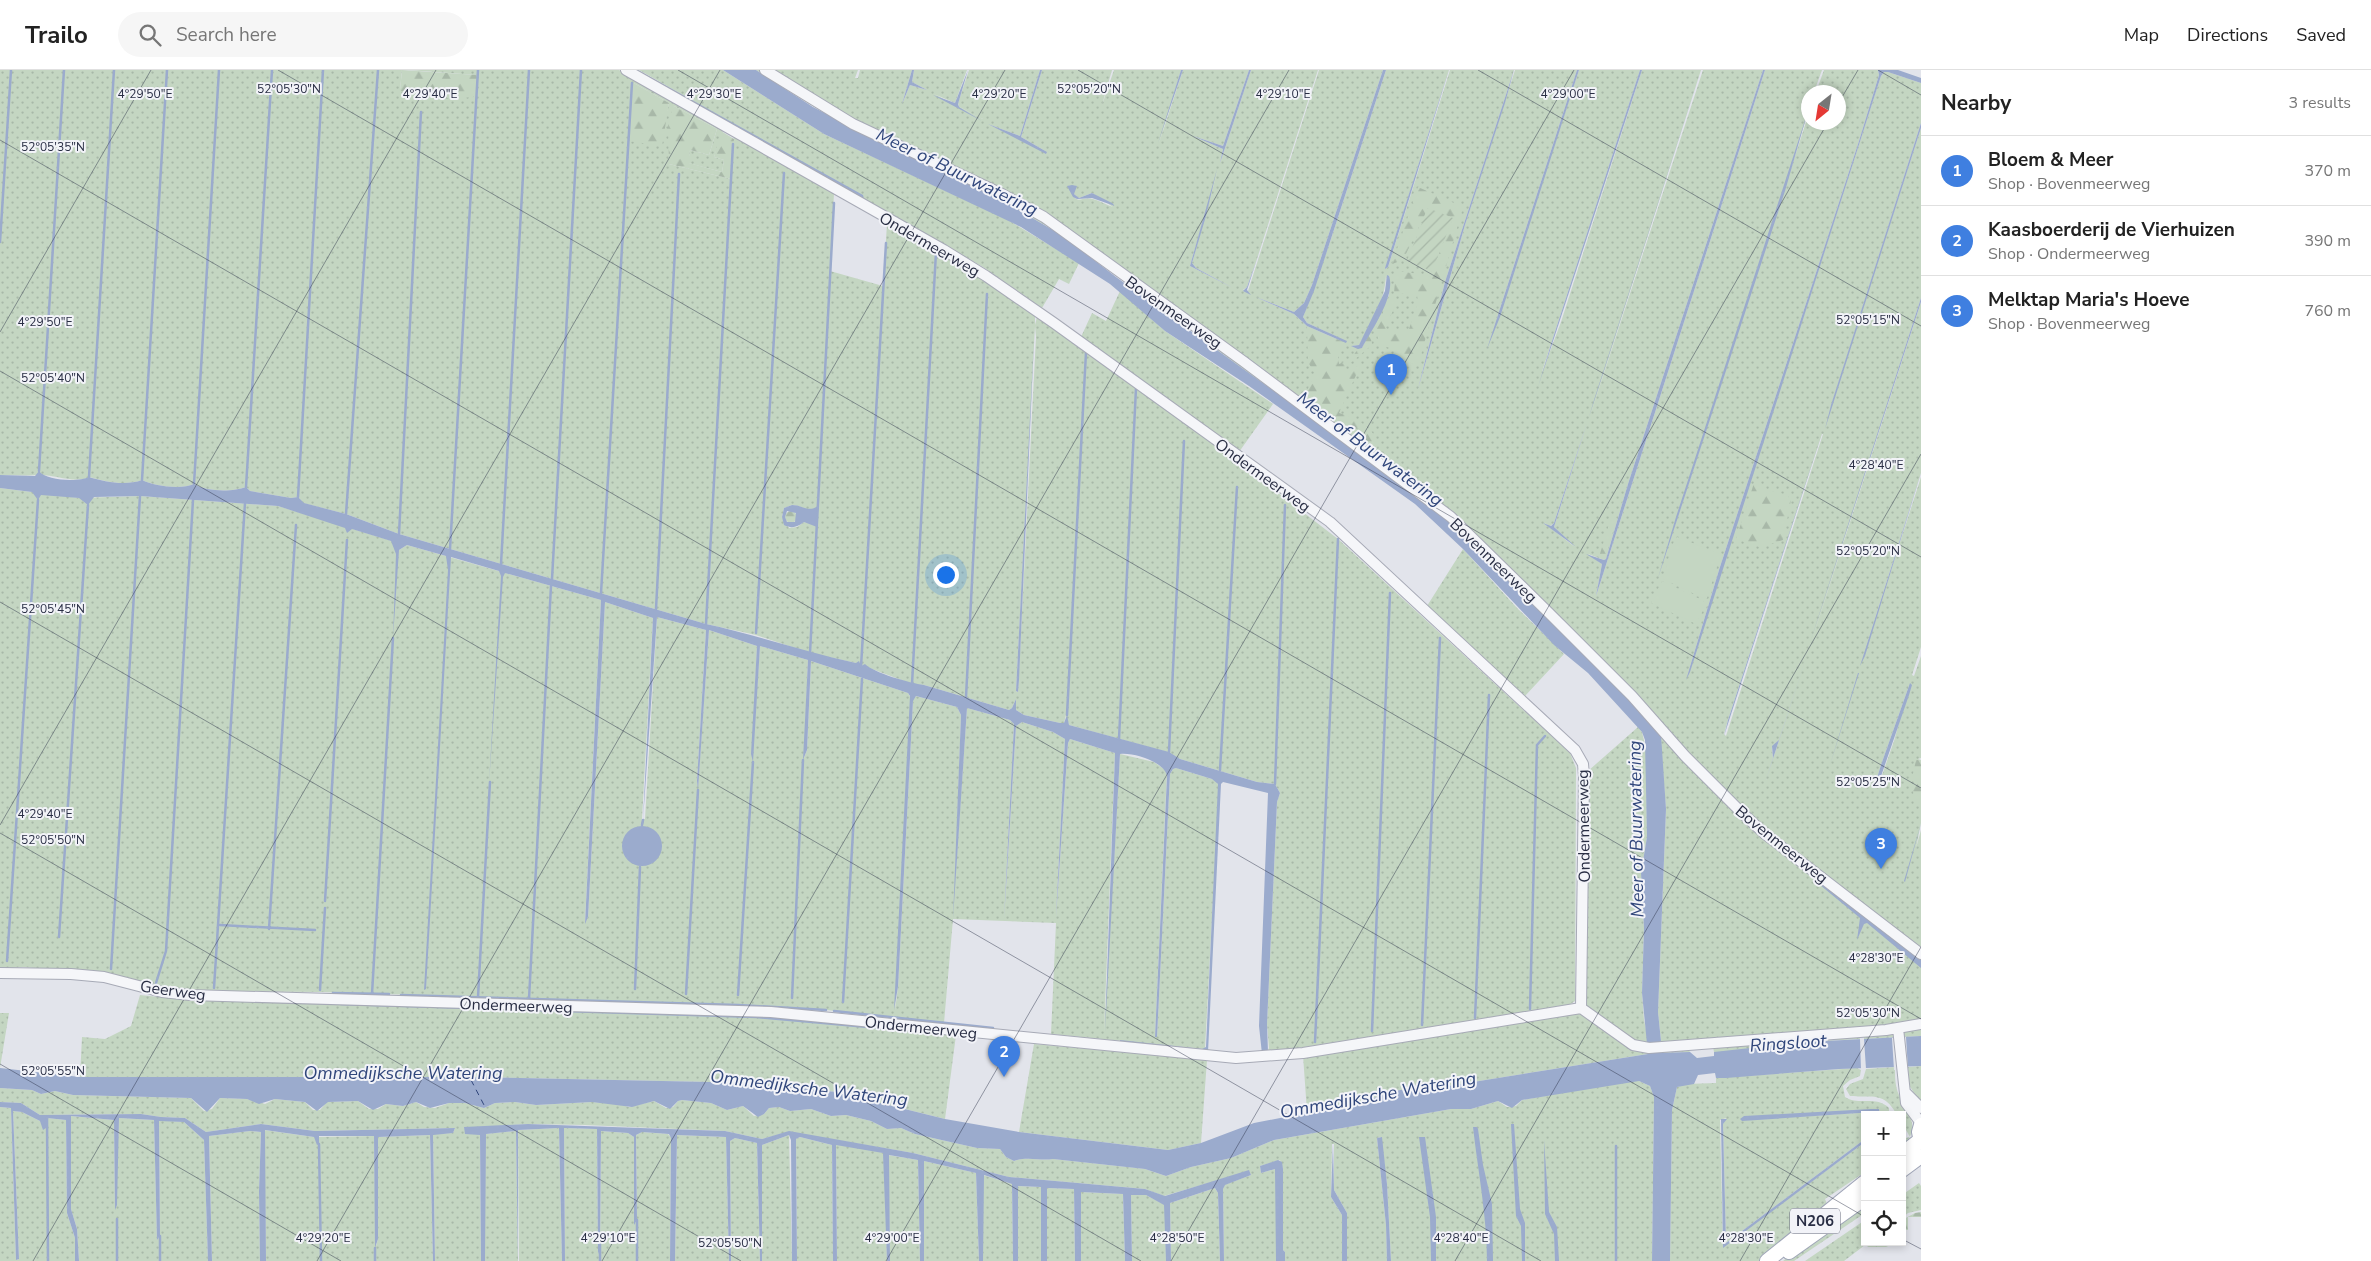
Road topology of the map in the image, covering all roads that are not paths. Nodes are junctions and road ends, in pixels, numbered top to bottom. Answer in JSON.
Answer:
{"nodes":[{"id":1,"x":626,"y":70,"type":"edge"},
{"id":2,"x":765,"y":70,"type":"edge"},
{"id":3,"x":1921,"y":954,"type":"edge"},
{"id":4,"x":0,"y":973,"type":"edge"},
{"id":5,"x":346,"y":1000,"type":"joint"},
{"id":6,"x":1581,"y":1008,"type":"junction"},
{"id":7,"x":1921,"y":1024,"type":"edge"},
{"id":8,"x":1898,"y":1032,"type":"junction"},
{"id":9,"x":1905,"y":1092,"type":"junction"},
{"id":10,"x":1921,"y":1108,"type":"edge"},
{"id":11,"x":1921,"y":1124,"type":"edge"},
{"id":12,"x":1921,"y":1141,"type":"edge"},
{"id":13,"x":1906,"y":1151,"type":"edge"},
{"id":14,"x":1921,"y":1156,"type":"edge"},
{"id":15,"x":1906,"y":1167,"type":"edge"},
{"id":16,"x":1861,"y":1185,"type":"edge"},
{"id":17,"x":1861,"y":1201,"type":"edge"},
{"id":18,"x":1767,"y":1261,"type":"edge"},
{"id":19,"x":1776,"y":1261,"type":"edge"}],
"edges":[{"from":1,"to":6,"type":"street","name":"Ondermeerweg"},
{"from":2,"to":3,"type":"street","name":"Bovenmeerweg"},
{"from":4,"to":5,"type":"street","name":"Geerweg"},
{"from":5,"to":6,"type":"street","name":"Ondermeerweg"},
{"from":6,"to":8,"type":"street"},
{"from":7,"to":8,"type":"street"},
{"from":8,"to":9,"type":"street"},
{"from":9,"to":10,"type":"street"},
{"from":9,"to":11,"type":"street"},
{"from":11,"to":12,"type":"main road"},
{"from":12,"to":13,"type":"main road"},
{"from":14,"to":15,"type":"main road"},
{"from":16,"to":18,"type":"main road","number":"N206"},
{"from":17,"to":19,"type":"main road","number":"N206"}]}
